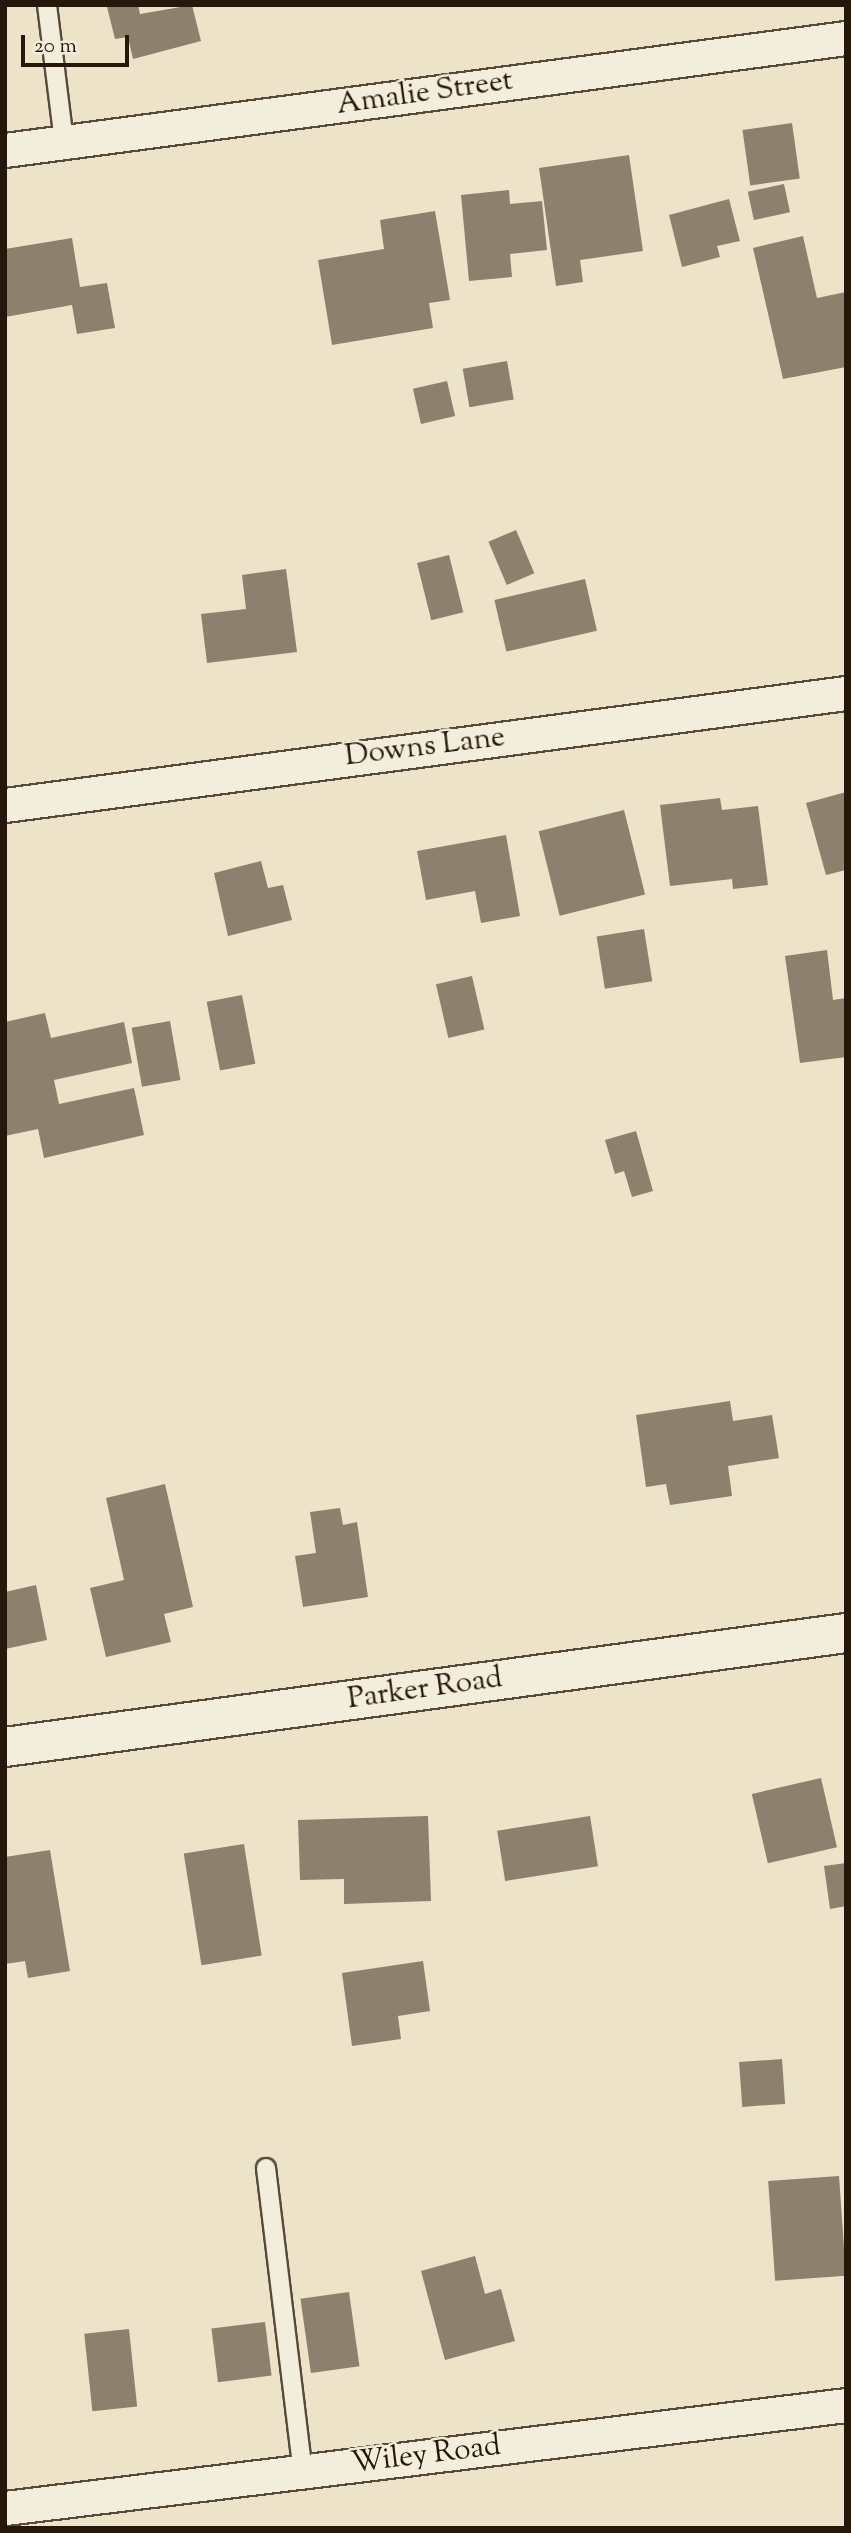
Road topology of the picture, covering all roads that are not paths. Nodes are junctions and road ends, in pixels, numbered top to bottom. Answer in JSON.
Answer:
{"nodes":[{"id":1,"x":47,"y":5,"type":"edge"},
{"id":2,"x":846,"y":38,"type":"edge"},
{"id":3,"x":64,"y":142,"type":"junction"},
{"id":4,"x":5,"y":150,"type":"edge"},
{"id":5,"x":846,"y":693,"type":"edge"},
{"id":6,"x":5,"y":805,"type":"edge"},
{"id":7,"x":846,"y":1633,"type":"edge"},
{"id":8,"x":5,"y":1747,"type":"edge"},
{"id":9,"x":266,"y":2168,"type":"dead end"},
{"id":10,"x":846,"y":2404,"type":"edge"},
{"id":11,"x":303,"y":2472,"type":"junction"},
{"id":12,"x":5,"y":2508,"type":"edge"}],
"edges":[{"from":1,"to":3,"type":"lane"},
{"from":2,"to":3,"type":"street","name":"Amalie Street"},
{"from":3,"to":4,"type":"street","name":"Amalie Street"},
{"from":5,"to":6,"type":"street","name":"Downs Lane"},
{"from":7,"to":8,"type":"main road","name":"Parker Road"},
{"from":9,"to":11,"type":"lane"},
{"from":10,"to":11,"type":"street","name":"Wiley Road"},
{"from":11,"to":12,"type":"street","name":"Wiley Road"}]}
